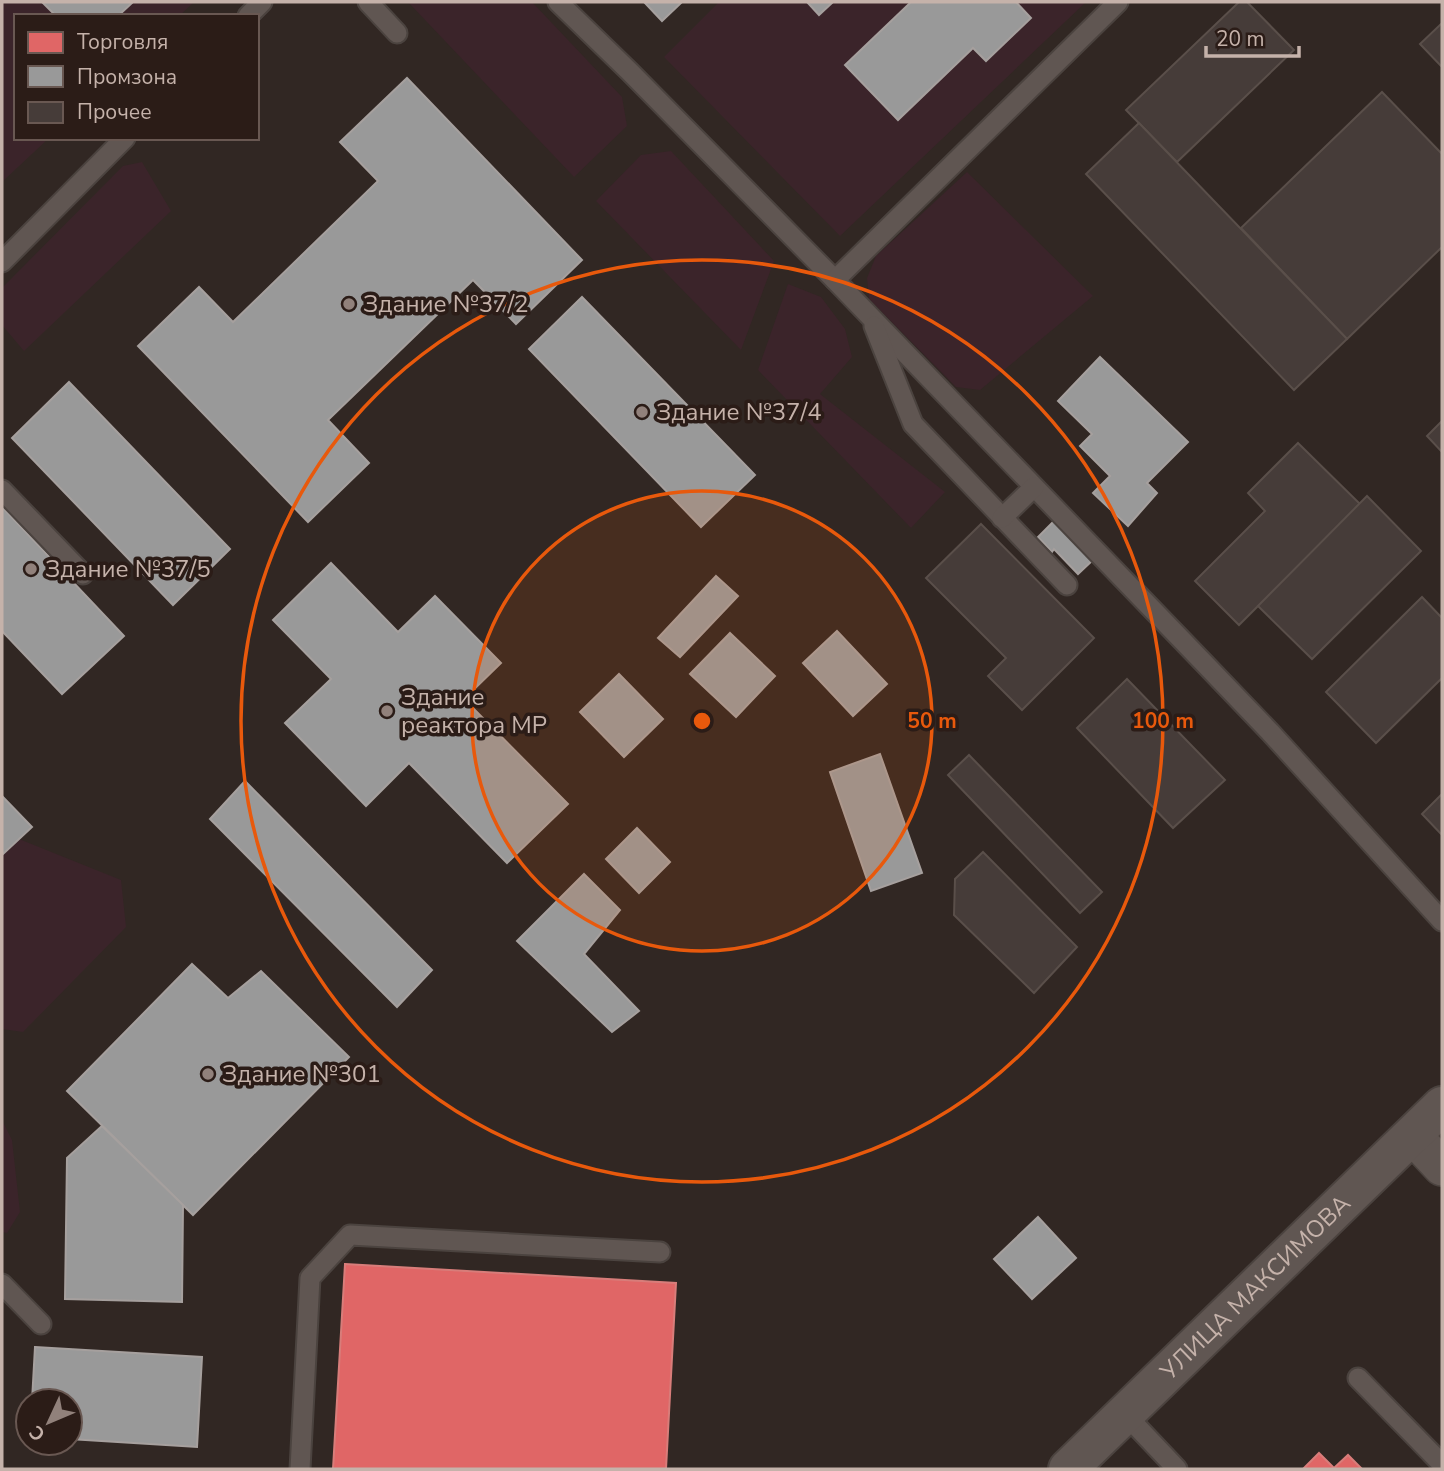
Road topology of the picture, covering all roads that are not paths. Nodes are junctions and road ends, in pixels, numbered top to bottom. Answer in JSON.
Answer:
{"nodes":[{"id":1,"x":368,"y":2,"type":"edge"},
{"id":2,"x":558,"y":2,"type":"edge"},
{"id":3,"x":1118,"y":2,"type":"edge"},
{"id":4,"x":397,"y":33,"type":"dead end"},
{"id":5,"x":123,"y":140,"type":"edge"},
{"id":6,"x":2,"y":262,"type":"edge"},
{"id":7,"x":835,"y":280,"type":"junction"},
{"id":8,"x":869,"y":316,"type":"junction"},
{"id":9,"x":1034,"y":487,"type":"junction"},
{"id":10,"x":2,"y":490,"type":"edge"},
{"id":11,"x":1002,"y":518,"type":"junction"},
{"id":12,"x":83,"y":574,"type":"dead end"},
{"id":13,"x":1067,"y":585,"type":"dead end"},
{"id":14,"x":1442,"y":920,"type":"edge"},
{"id":15,"x":1442,"y":1106,"type":"edge"},
{"id":16,"x":1412,"y":1135,"type":"junction"},
{"id":17,"x":1442,"y":1167,"type":"edge"},
{"id":18,"x":660,"y":1252,"type":"dead end"},
{"id":19,"x":2,"y":1284,"type":"edge"},
{"id":20,"x":41,"y":1324,"type":"dead end"},
{"id":21,"x":1358,"y":1378,"type":"dead end"},
{"id":22,"x":1125,"y":1414,"type":"junction"},
{"id":23,"x":1442,"y":1464,"type":"edge"},
{"id":24,"x":300,"y":1469,"type":"edge"},
{"id":25,"x":1068,"y":1469,"type":"edge"},
{"id":26,"x":1177,"y":1469,"type":"edge"}],
"edges":[{"from":1,"to":4,"type":"lane"},
{"from":2,"to":7,"type":"lane"},
{"from":3,"to":7,"type":"lane"},
{"from":5,"to":6,"type":"lane"},
{"from":7,"to":8,"type":"lane"},
{"from":8,"to":9,"type":"lane"},
{"from":8,"to":11,"type":"lane"},
{"from":9,"to":11,"type":"lane"},
{"from":9,"to":14,"type":"lane"},
{"from":10,"to":12,"type":"lane"},
{"from":11,"to":13,"type":"lane"},
{"from":15,"to":16,"type":"street","name":"УЛИЦА МАКСИМОВА"},
{"from":16,"to":17,"type":"street"},
{"from":16,"to":22,"type":"street","name":"УЛИЦА МАКСИМОВА"},
{"from":18,"to":24,"type":"lane"},
{"from":19,"to":20,"type":"lane"},
{"from":21,"to":23,"type":"lane"},
{"from":22,"to":25,"type":"street","name":"УЛИЦА МАКСИМОВА"},
{"from":22,"to":26,"type":"lane"}]}
